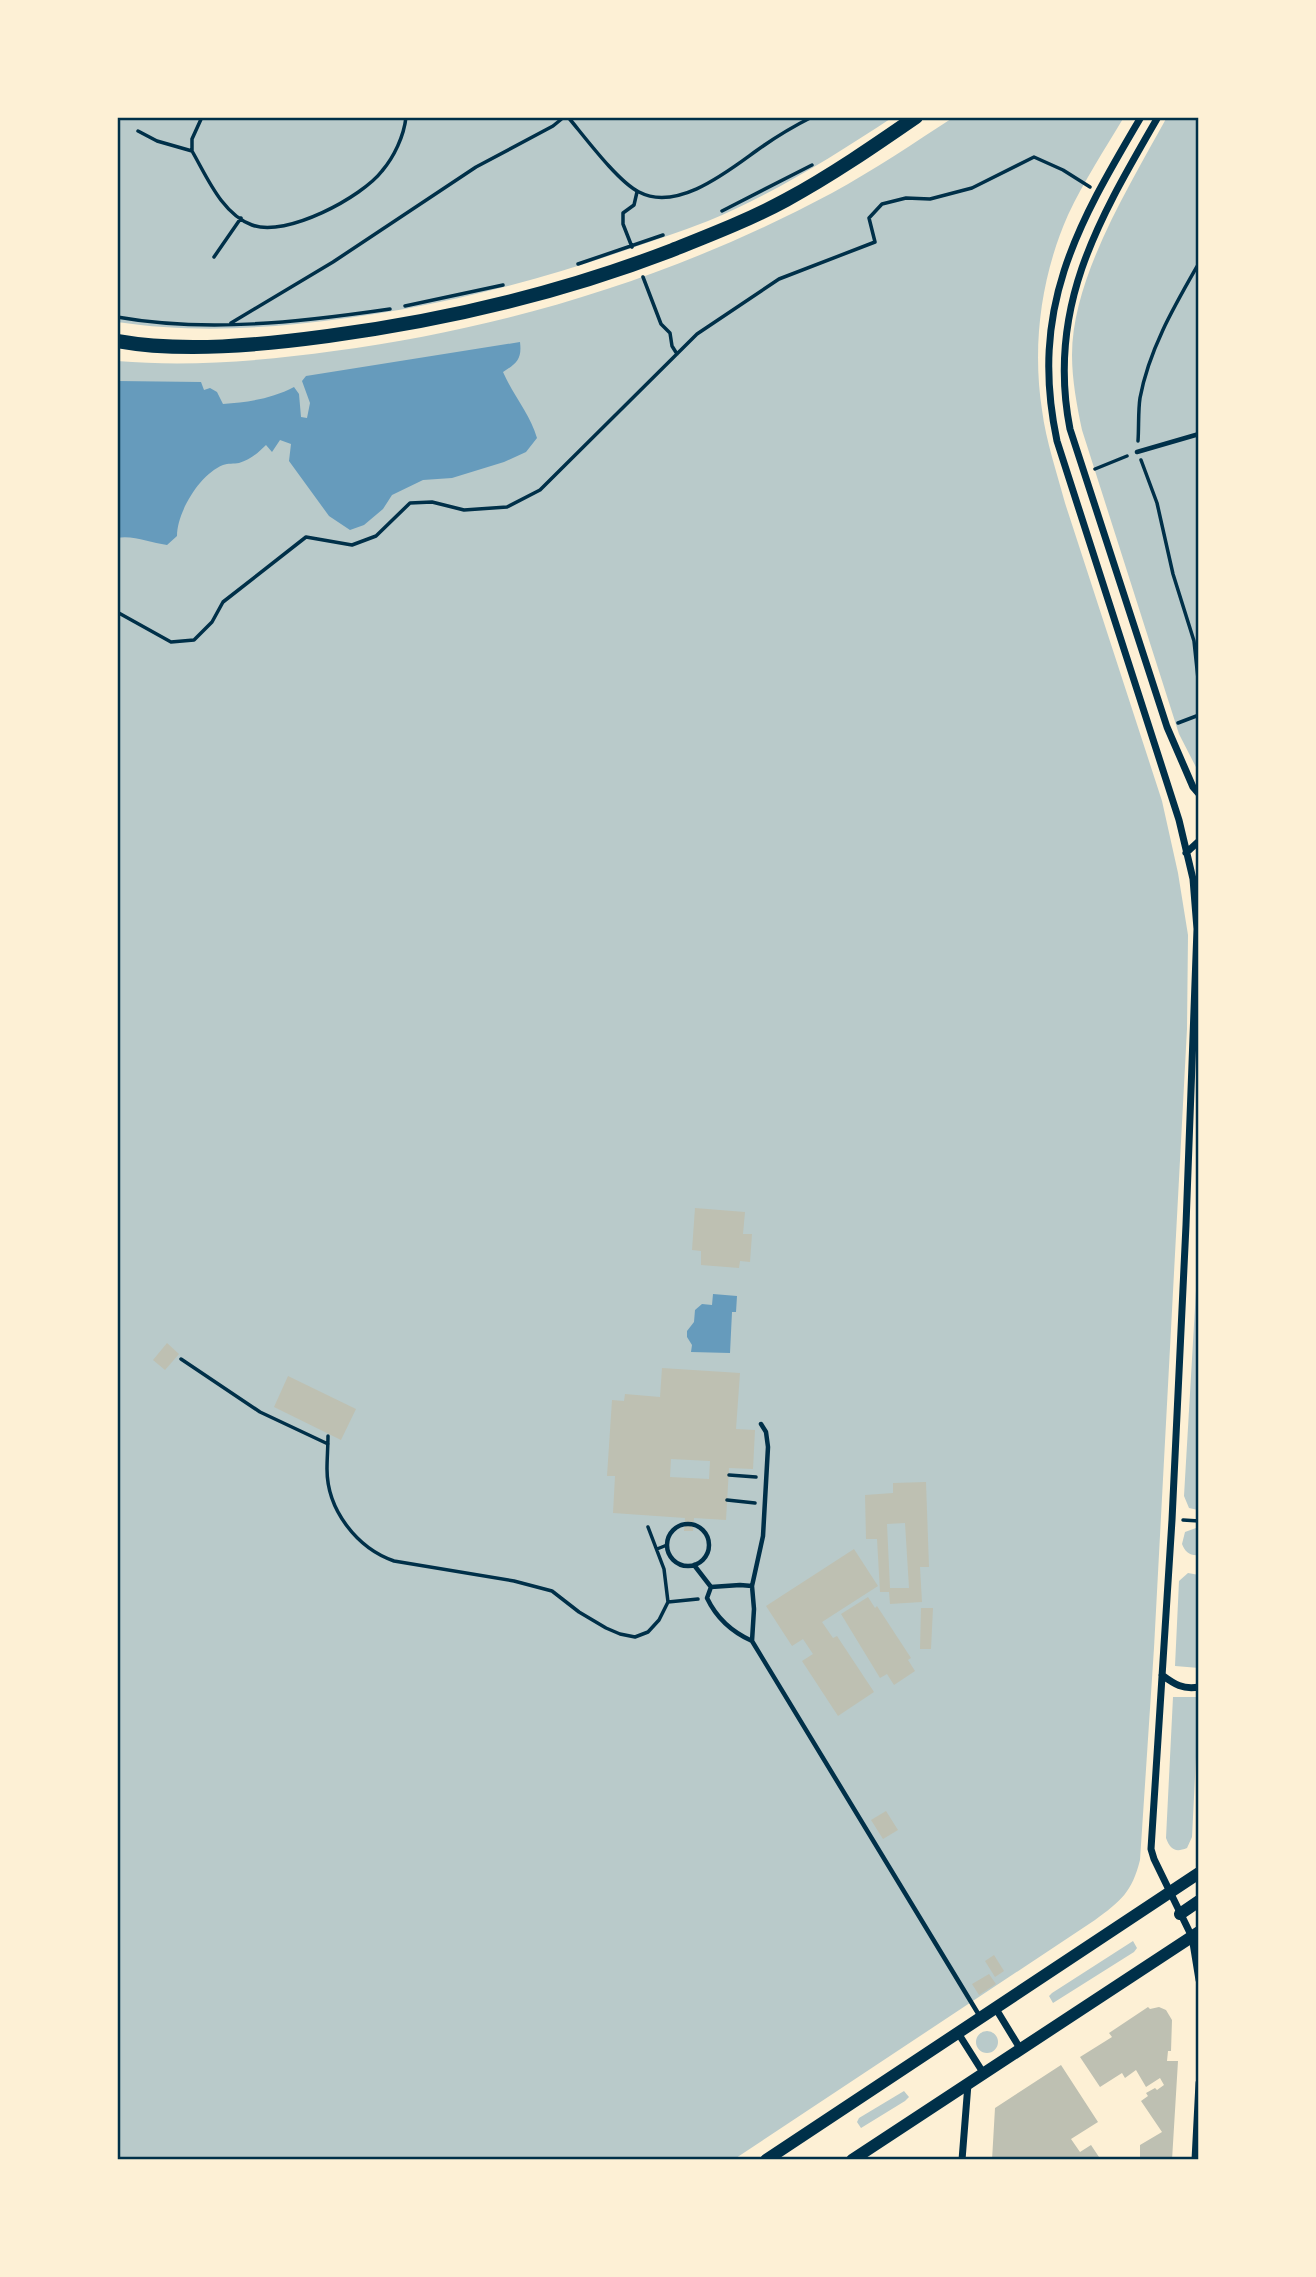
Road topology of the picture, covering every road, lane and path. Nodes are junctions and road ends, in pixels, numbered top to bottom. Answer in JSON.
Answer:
{"nodes":[{"id":1,"x":202,"y":117,"type":"edge"},
{"id":2,"x":406,"y":117,"type":"edge"},
{"id":3,"x":566,"y":117,"type":"edge"},
{"id":4,"x":812,"y":117,"type":"edge"},
{"id":5,"x":916,"y":117,"type":"edge"},
{"id":6,"x":1141,"y":117,"type":"edge"},
{"id":7,"x":1158,"y":117,"type":"edge"},
{"id":8,"x":138,"y":131,"type":"dead end"},
{"id":9,"x":192,"y":151,"type":"junction"},
{"id":10,"x":819,"y":160,"type":"dead end"},
{"id":11,"x":638,"y":192,"type":"junction"},
{"id":12,"x":1097,"y":192,"type":"junction"},
{"id":13,"x":720,"y":212,"type":"dead end"},
{"id":14,"x":241,"y":218,"type":"junction"},
{"id":15,"x":623,"y":224,"type":"dead end"},
{"id":16,"x":666,"y":234,"type":"dead end"},
{"id":17,"x":214,"y":257,"type":"dead end"},
{"id":18,"x":1199,"y":263,"type":"edge"},
{"id":19,"x":575,"y":265,"type":"dead end"},
{"id":20,"x":503,"y":285,"type":"dead end"},
{"id":21,"x":117,"y":317,"type":"edge"},
{"id":22,"x":661,"y":324,"type":"dead end"},
{"id":23,"x":222,"y":325,"type":"junction"},
{"id":24,"x":117,"y":341,"type":"edge"},
{"id":25,"x":677,"y":354,"type":"junction"},
{"id":26,"x":1199,"y":434,"type":"edge"},
{"id":27,"x":1137,"y":452,"type":"junction"},
{"id":28,"x":1084,"y":473,"type":"junction"},
{"id":29,"x":117,"y":612,"type":"edge"},
{"id":30,"x":1198,"y":667,"type":"edge"},
{"id":31,"x":1199,"y":688,"type":"edge"},
{"id":32,"x":1199,"y":715,"type":"edge"},
{"id":33,"x":1167,"y":727,"type":"junction"},
{"id":34,"x":1199,"y":794,"type":"edge"},
{"id":35,"x":1199,"y":841,"type":"edge"},
{"id":36,"x":1186,"y":853,"type":"junction"},
{"id":37,"x":1196,"y":881,"type":"edge"},
{"id":38,"x":1198,"y":929,"type":"edge"},
{"id":39,"x":181,"y":1359,"type":"dead end"},
{"id":40,"x":761,"y":1424,"type":"dead end"},
{"id":41,"x":328,"y":1436,"type":"dead end"},
{"id":42,"x":328,"y":1444,"type":"junction"},
{"id":43,"x":729,"y":1475,"type":"dead end"},
{"id":44,"x":765,"y":1478,"type":"junction"},
{"id":45,"x":727,"y":1500,"type":"dead end"},
{"id":46,"x":764,"y":1505,"type":"junction"},
{"id":47,"x":648,"y":1527,"type":"dead end"},
{"id":48,"x":667,"y":1545,"type":"junction"},
{"id":49,"x":657,"y":1549,"type":"junction"},
{"id":50,"x":694,"y":1565,"type":"junction"},
{"id":51,"x":751,"y":1586,"type":"junction"},
{"id":52,"x":710,"y":1587,"type":"junction"},
{"id":53,"x":707,"y":1598,"type":"junction"},
{"id":54,"x":668,"y":1602,"type":"junction"},
{"id":55,"x":752,"y":1641,"type":"junction"},
{"id":56,"x":1162,"y":1675,"type":"junction"},
{"id":57,"x":1199,"y":1687,"type":"edge"},
{"id":58,"x":1199,"y":1874,"type":"edge"},
{"id":59,"x":1170,"y":1893,"type":"junction"},
{"id":60,"x":1199,"y":1901,"type":"edge"},
{"id":61,"x":1181,"y":1914,"type":"junction"},
{"id":62,"x":1195,"y":1934,"type":"edge"},
{"id":63,"x":1199,"y":1980,"type":"edge"},
{"id":64,"x":996,"y":2009,"type":"junction"},
{"id":65,"x":981,"y":2018,"type":"junction"},
{"id":66,"x":958,"y":2033,"type":"junction"},
{"id":67,"x":1021,"y":2050,"type":"junction"},
{"id":68,"x":984,"y":2074,"type":"junction"},
{"id":69,"x":1199,"y":2083,"type":"edge"},
{"id":70,"x":968,"y":2084,"type":"junction"},
{"id":71,"x":766,"y":2160,"type":"edge"},
{"id":72,"x":852,"y":2160,"type":"edge"},
{"id":73,"x":962,"y":2160,"type":"edge"},
{"id":74,"x":1195,"y":2160,"type":"edge"}],
"edges":[{"from":1,"to":9,"type":"path"},
{"from":2,"to":14,"type":"path"},
{"from":3,"to":11,"type":"path"},
{"from":3,"to":23,"type":"path"},
{"from":4,"to":11,"type":"path"},
{"from":5,"to":24,"type":"main road"},
{"from":6,"to":12,"type":"street"},
{"from":7,"to":28,"type":"street"},
{"from":8,"to":9,"type":"path"},
{"from":9,"to":14,"type":"path"},
{"from":10,"to":13,"type":"path"},
{"from":11,"to":15,"type":"path"},
{"from":12,"to":25,"type":"path"},
{"from":12,"to":36,"type":"street"},
{"from":14,"to":17,"type":"path"},
{"from":16,"to":19,"type":"path"},
{"from":18,"to":27,"type":"path"},
{"from":20,"to":23,"type":"path"},
{"from":21,"to":23,"type":"path"},
{"from":22,"to":25,"type":"path"},
{"from":25,"to":29,"type":"path"},
{"from":26,"to":27,"type":"lane"},
{"from":27,"to":28,"type":"path"},
{"from":27,"to":30,"type":"path"},
{"from":28,"to":33,"type":"street"},
{"from":30,"to":31,"type":"path"},
{"from":32,"to":33,"type":"path"},
{"from":33,"to":34,"type":"street"},
{"from":35,"to":36,"type":"street"},
{"from":36,"to":37,"type":"street"},
{"from":37,"to":38,"type":"street"},
{"from":38,"to":56,"type":"street"},
{"from":39,"to":42,"type":"path"},
{"from":40,"to":44,"type":"lane"},
{"from":41,"to":42,"type":"path"},
{"from":42,"to":54,"type":"path"},
{"from":43,"to":44,"type":"path"},
{"from":44,"to":46,"type":"lane"},
{"from":45,"to":46,"type":"path"},
{"from":46,"to":51,"type":"lane"},
{"from":47,"to":49,"type":"path"},
{"from":48,"to":49,"type":"path"},
{"from":48,"to":50,"type":"lane"},
{"from":48,"to":50,"type":"lane"},
{"from":49,"to":54,"type":"path"},
{"from":50,"to":52,"type":"lane"},
{"from":51,"to":52,"type":"lane"},
{"from":51,"to":55,"type":"lane"},
{"from":52,"to":53,"type":"lane"},
{"from":53,"to":54,"type":"path"},
{"from":53,"to":55,"type":"lane"},
{"from":55,"to":65,"type":"lane"},
{"from":56,"to":57,"type":"street"},
{"from":56,"to":59,"type":"street"},
{"from":58,"to":59,"type":"main road"},
{"from":59,"to":61,"type":"street"},
{"from":59,"to":64,"type":"main road"},
{"from":60,"to":61,"type":"main road"},
{"from":61,"to":62,"type":"street"},
{"from":62,"to":63,"type":"street"},
{"from":62,"to":67,"type":"main road"},
{"from":64,"to":65,"type":"main road"},
{"from":64,"to":67,"type":"street"},
{"from":65,"to":66,"type":"main road"},
{"from":66,"to":68,"type":"street"},
{"from":66,"to":71,"type":"main road"},
{"from":67,"to":68,"type":"main road"},
{"from":68,"to":70,"type":"main road"},
{"from":69,"to":74,"type":"street"},
{"from":70,"to":72,"type":"main road"},
{"from":70,"to":73,"type":"street"}]}
